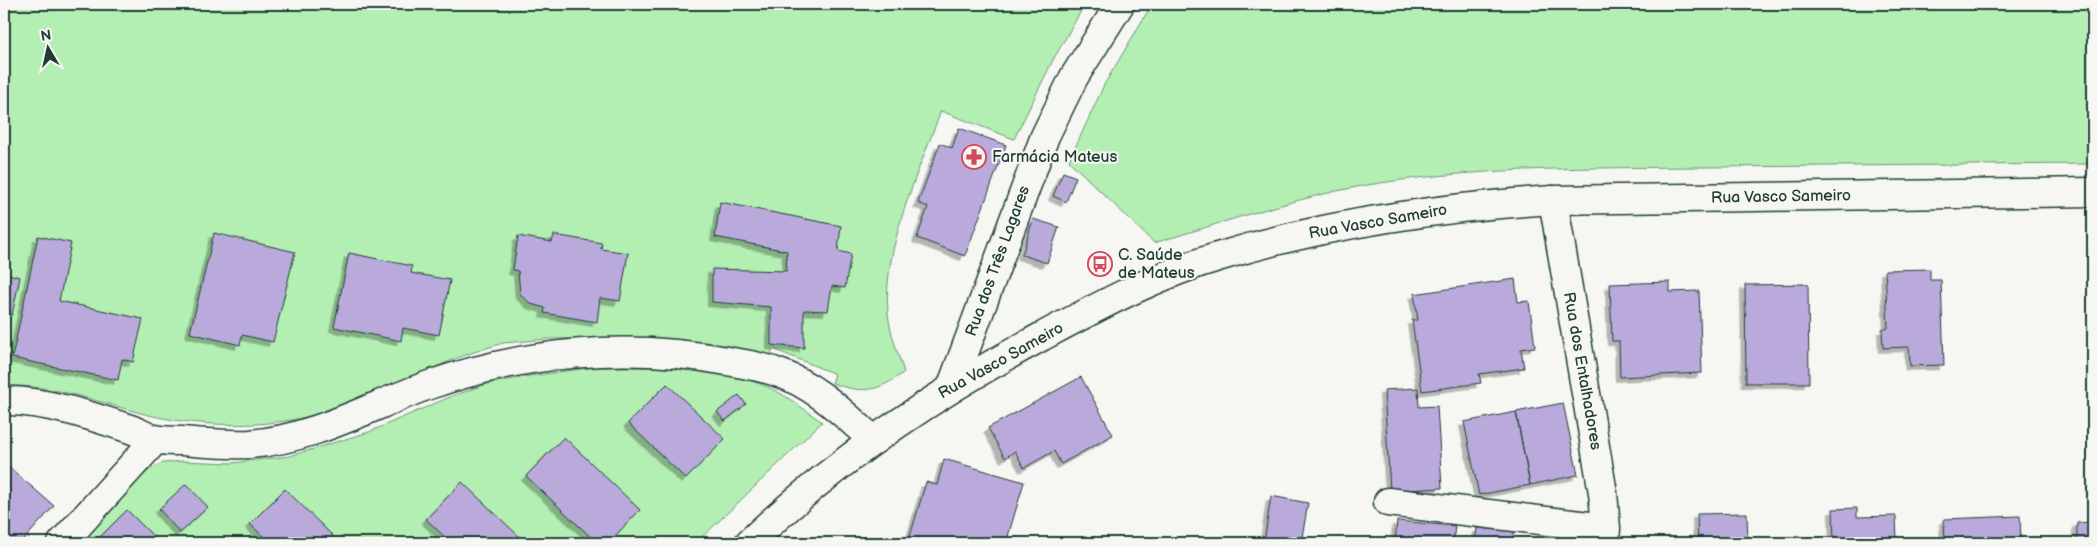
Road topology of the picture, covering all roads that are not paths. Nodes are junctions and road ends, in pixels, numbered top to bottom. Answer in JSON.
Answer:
{"nodes":[{"id":1,"x":1120,"y":4,"type":"edge"},
{"id":2,"x":2093,"y":192,"type":"edge"},
{"id":3,"x":1553,"y":200,"type":"junction"},
{"id":4,"x":951,"y":388,"type":"junction"},
{"id":5,"x":4,"y":401,"type":"edge"},
{"id":6,"x":156,"y":440,"type":"junction"},
{"id":7,"x":873,"y":440,"type":"junction"},
{"id":8,"x":1388,"y":502,"type":"dead end"},
{"id":9,"x":1605,"y":536,"type":"edge"},
{"id":10,"x":62,"y":543,"type":"edge"},
{"id":11,"x":748,"y":543,"type":"edge"}],
"edges":[{"from":1,"to":4,"type":"street","name":"Rua dos Três Lagares"},
{"from":2,"to":3,"type":"street","name":"Rua Vasco Sameiro"},
{"from":3,"to":4,"type":"street","name":"Rua Vasco Sameiro"},
{"from":3,"to":9,"type":"street","name":"Rua dos Entalhadores"},
{"from":4,"to":7,"type":"street","name":"Rua Vasco Sameiro"},
{"from":5,"to":6,"type":"street"},
{"from":6,"to":7,"type":"street"},
{"from":6,"to":10,"type":"street"},
{"from":7,"to":11,"type":"street","name":"Rua Vasco Sameiro"},
{"from":8,"to":9,"type":"street"}]}
